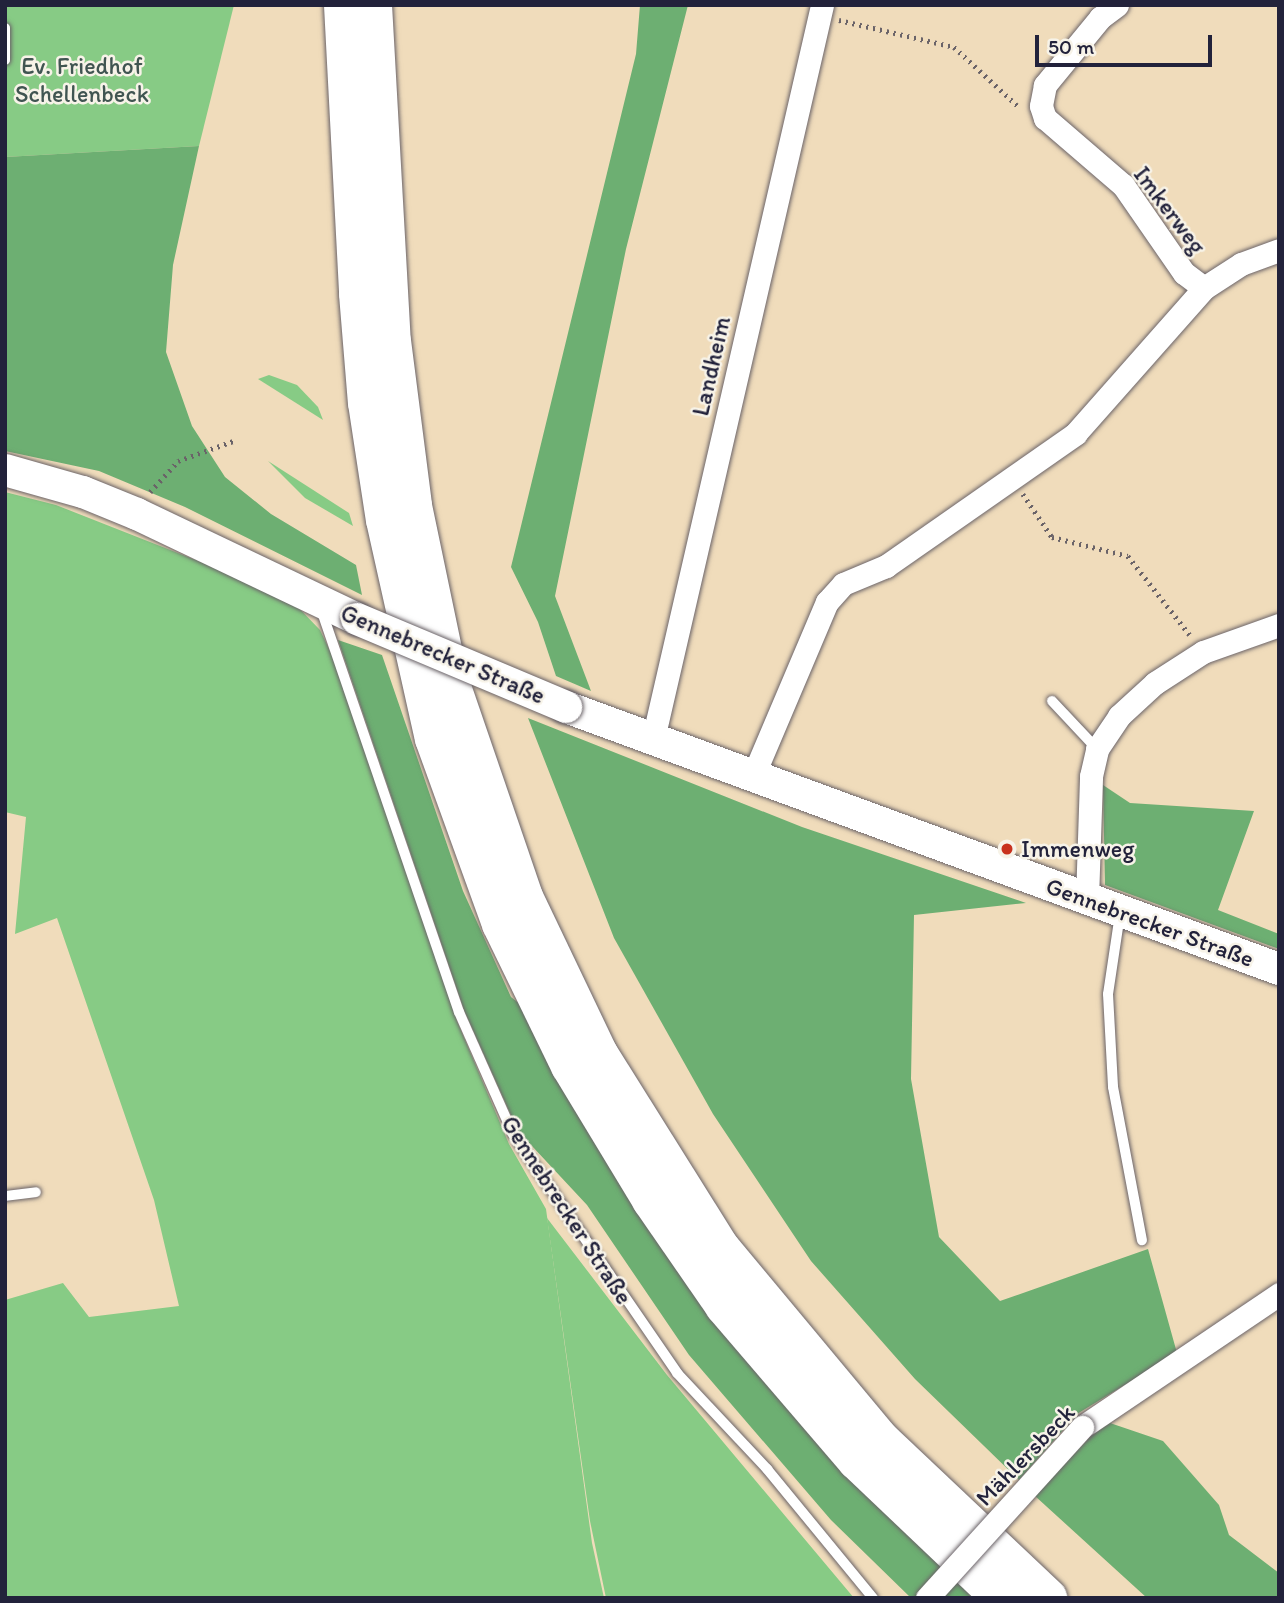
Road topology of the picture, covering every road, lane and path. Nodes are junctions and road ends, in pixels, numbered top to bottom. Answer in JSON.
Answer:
{"nodes":[{"id":1,"x":344,"y":5,"type":"edge"},
{"id":2,"x":373,"y":5,"type":"edge"},
{"id":3,"x":1117,"y":5,"type":"edge"},
{"id":4,"x":821,"y":10,"type":"edge"},
{"id":5,"x":5,"y":29,"type":"edge"},
{"id":6,"x":5,"y":60,"type":"edge"},
{"id":7,"x":1041,"y":106,"type":"junction"},
{"id":8,"x":1279,"y":250,"type":"edge"},
{"id":9,"x":1204,"y":288,"type":"junction"},
{"id":10,"x":236,"y":440,"type":"dead end"},
{"id":11,"x":5,"y":470,"type":"edge"},
{"id":12,"x":1013,"y":479,"type":"junction"},
{"id":13,"x":150,"y":493,"type":"dead end"},
{"id":14,"x":318,"y":599,"type":"junction"},
{"id":15,"x":1279,"y":625,"type":"edge"},
{"id":16,"x":1203,"y":652,"type":"junction"},
{"id":17,"x":1052,"y":701,"type":"dead end"},
{"id":18,"x":653,"y":739,"type":"junction"},
{"id":19,"x":1097,"y":750,"type":"junction"},
{"id":20,"x":753,"y":775,"type":"junction"},
{"id":21,"x":1087,"y":898,"type":"junction"},
{"id":22,"x":1120,"y":911,"type":"junction"},
{"id":23,"x":1279,"y":969,"type":"edge"},
{"id":24,"x":36,"y":1192,"type":"dead end"},
{"id":25,"x":5,"y":1196,"type":"edge"},
{"id":26,"x":1142,"y":1240,"type":"dead end"},
{"id":27,"x":1279,"y":1294,"type":"edge"},
{"id":28,"x":873,"y":1598,"type":"edge"},
{"id":29,"x":927,"y":1598,"type":"edge"},
{"id":30,"x":1001,"y":1598,"type":"edge"},
{"id":31,"x":1048,"y":1598,"type":"edge"}],
"edges":[{"from":1,"to":30,"type":"highway"},
{"from":2,"to":31,"type":"highway"},
{"from":3,"to":7,"type":"street"},
{"from":4,"to":7,"type":"path"},
{"from":4,"to":18,"type":"street","name":"Landheim"},
{"from":5,"to":6,"type":"lane"},
{"from":7,"to":9,"type":"street","name":"Imkerweg"},
{"from":8,"to":9,"type":"street"},
{"from":9,"to":12,"type":"street"},
{"from":10,"to":13,"type":"path"},
{"from":11,"to":14,"type":"main road","name":"Gennebrecker Straße"},
{"from":12,"to":16,"type":"path"},
{"from":12,"to":20,"type":"street"},
{"from":14,"to":18,"type":"main road","name":"Gennebrecker Straße","bridge":true},
{"from":14,"to":28,"type":"lane","name":"Gennebrecker Straße"},
{"from":15,"to":16,"type":"street"},
{"from":16,"to":19,"type":"street"},
{"from":17,"to":19,"type":"lane"},
{"from":18,"to":20,"type":"main road","name":"Gennebrecker Straße"},
{"from":19,"to":21,"type":"street"},
{"from":20,"to":21,"type":"main road","name":"Gennebrecker Straße"},
{"from":21,"to":22,"type":"main road","name":"Gennebrecker Straße"},
{"from":22,"to":23,"type":"main road","name":"Gennebrecker Straße"},
{"from":22,"to":26,"type":"lane"},
{"from":24,"to":25,"type":"lane"},
{"from":27,"to":29,"type":"street","name":"Mählersbeck","bridge":true}]}
